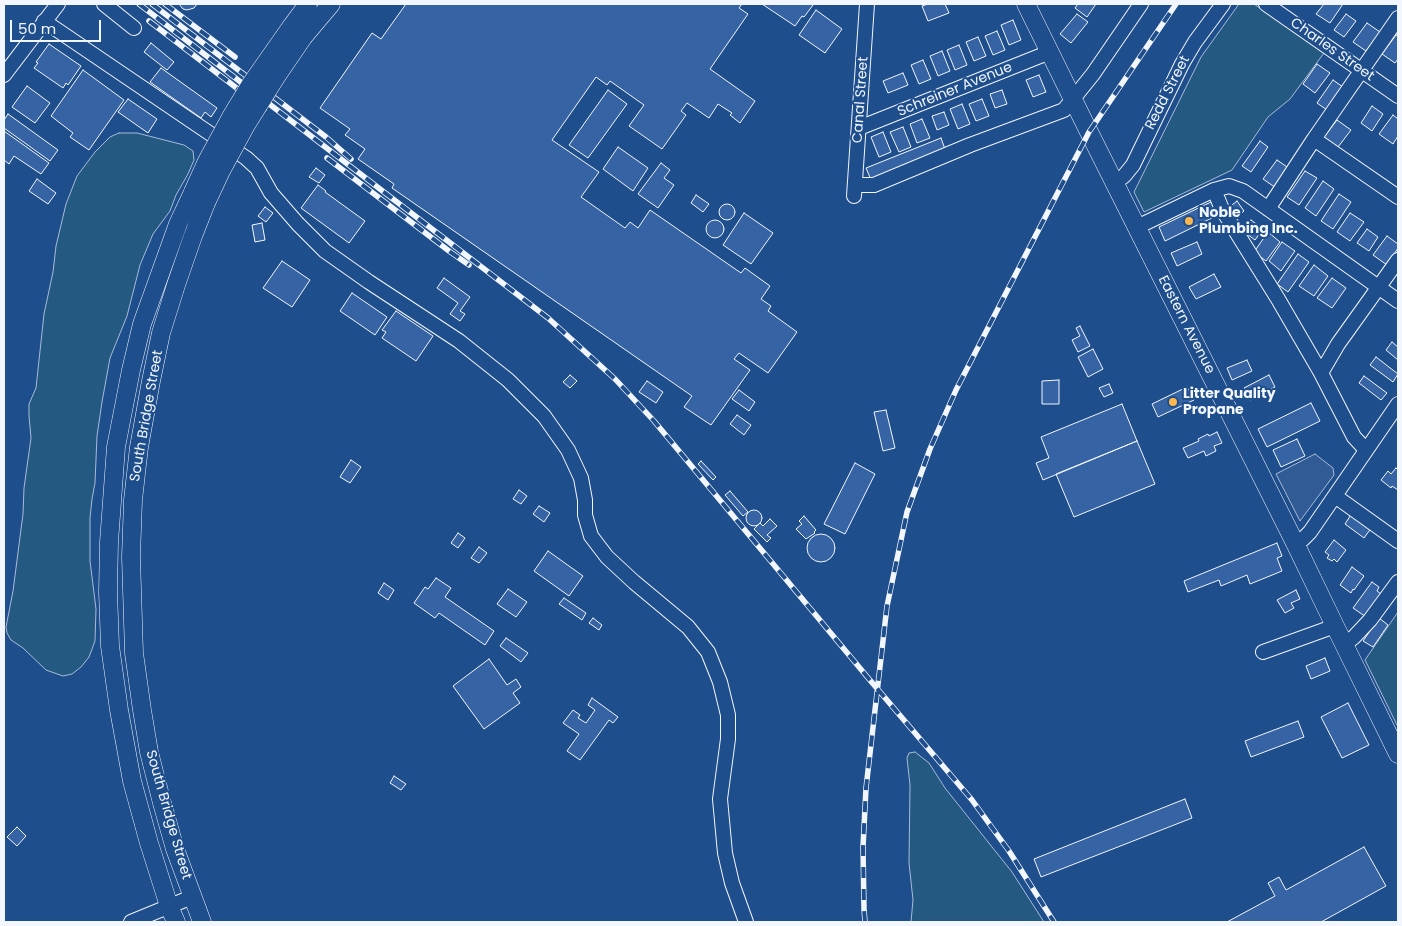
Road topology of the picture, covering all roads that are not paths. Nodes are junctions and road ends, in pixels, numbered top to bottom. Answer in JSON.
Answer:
{"nodes":[{"id":1,"x":58,"y":4,"type":"edge"},
{"id":2,"x":104,"y":4,"type":"edge"},
{"id":3,"x":308,"y":4,"type":"edge"},
{"id":4,"x":331,"y":4,"type":"edge"},
{"id":5,"x":867,"y":4,"type":"edge"},
{"id":6,"x":1141,"y":4,"type":"edge"},
{"id":7,"x":1223,"y":4,"type":"edge"},
{"id":8,"x":1266,"y":4,"type":"edge"},
{"id":9,"x":1030,"y":6,"type":"edge"},
{"id":10,"x":1398,"y":18,"type":"edge"},
{"id":11,"x":44,"y":21,"type":"junction"},
{"id":12,"x":134,"y":28,"type":"dead end"},
{"id":13,"x":297,"y":31,"type":"junction"},
{"id":14,"x":1050,"y":52,"type":"junction"},
{"id":15,"x":1362,"y":71,"type":"junction"},
{"id":16,"x":4,"y":76,"type":"edge"},
{"id":17,"x":1398,"y":96,"type":"edge"},
{"id":18,"x":1073,"y":99,"type":"junction"},
{"id":19,"x":860,"y":128,"type":"junction"},
{"id":20,"x":1314,"y":139,"type":"junction"},
{"id":21,"x":1115,"y":183,"type":"junction"},
{"id":22,"x":1214,"y":190,"type":"junction"},
{"id":23,"x":200,"y":197,"type":"junction"},
{"id":24,"x":1398,"y":197,"type":"edge"},
{"id":25,"x":1268,"y":210,"type":"junction"},
{"id":26,"x":1137,"y":227,"type":"junction"},
{"id":27,"x":1398,"y":260,"type":"edge"},
{"id":28,"x":1380,"y":288,"type":"junction"},
{"id":29,"x":1398,"y":301,"type":"edge"},
{"id":30,"x":1321,"y":373,"type":"junction"},
{"id":31,"x":1398,"y":404,"type":"edge"},
{"id":32,"x":1366,"y":450,"type":"junction"},
{"id":33,"x":1335,"y":496,"type":"junction"},
{"id":34,"x":1398,"y":541,"type":"edge"},
{"id":35,"x":1295,"y":543,"type":"junction"},
{"id":36,"x":1398,"y":582,"type":"edge"},
{"id":37,"x":1334,"y":626,"type":"junction"},
{"id":38,"x":1344,"y":645,"type":"junction"},
{"id":39,"x":1263,"y":652,"type":"dead end"},
{"id":40,"x":1398,"y":754,"type":"edge"},
{"id":41,"x":192,"y":897,"type":"junction"},
{"id":42,"x":169,"y":906,"type":"junction"},
{"id":43,"x":131,"y":922,"type":"edge"},
{"id":44,"x":176,"y":922,"type":"edge"},
{"id":45,"x":202,"y":922,"type":"edge"},
{"id":46,"x":746,"y":922,"type":"edge"}],
"edges":[{"from":1,"to":11,"type":"street"},
{"from":2,"to":12,"type":"street"},
{"from":3,"to":13,"type":"main road","name":"South Bridge Street"},
{"from":4,"to":13,"type":"main road","name":"South Bridge Street"},
{"from":5,"to":19,"type":"street","name":"Canal Street"},
{"from":6,"to":18,"type":"street"},
{"from":7,"to":21,"type":"street","name":"Redd Street"},
{"from":8,"to":15,"type":"street","name":"Charles Street"},
{"from":9,"to":14,"type":"main road","name":"Eastern Avenue"},
{"from":10,"to":15,"type":"street"},
{"from":11,"to":16,"type":"street"},
{"from":11,"to":46,"type":"street"},
{"from":13,"to":23,"type":"main road","name":"South Bridge Street","bridge":true},
{"from":14,"to":18,"type":"main road","name":"Eastern Avenue"},
{"from":14,"to":19,"type":"street","name":"Schreiner Avenue"},
{"from":15,"to":17,"type":"street","name":"Charles Street"},
{"from":15,"to":20,"type":"street"},
{"from":18,"to":19,"type":"street","name":"Canal Street"},
{"from":18,"to":21,"type":"main road","name":"Eastern Avenue"},
{"from":20,"to":24,"type":"street"},
{"from":20,"to":25,"type":"street"},
{"from":21,"to":26,"type":"main road","name":"Eastern Avenue"},
{"from":22,"to":25,"type":"street"},
{"from":22,"to":26,"type":"street"},
{"from":22,"to":30,"type":"street"},
{"from":23,"to":41,"type":"main road","name":"South Bridge Street"},
{"from":23,"to":42,"type":"main road","name":"South Bridge Street"},
{"from":25,"to":28,"type":"street"},
{"from":26,"to":35,"type":"main road","name":"Eastern Avenue"},
{"from":27,"to":28,"type":"street"},
{"from":28,"to":29,"type":"street"},
{"from":28,"to":30,"type":"street"},
{"from":30,"to":32,"type":"street"},
{"from":31,"to":32,"type":"street"},
{"from":32,"to":33,"type":"street"},
{"from":33,"to":34,"type":"street"},
{"from":33,"to":35,"type":"street"},
{"from":35,"to":37,"type":"main road","name":"Eastern Avenue"},
{"from":36,"to":38,"type":"street"},
{"from":37,"to":38,"type":"main road","name":"Eastern Avenue"},
{"from":37,"to":39,"type":"street"},
{"from":38,"to":40,"type":"main road","name":"Eastern Avenue"},
{"from":41,"to":42,"type":"street"},
{"from":41,"to":45,"type":"main road","name":"South Bridge Street"},
{"from":42,"to":43,"type":"street"},
{"from":42,"to":44,"type":"main road","name":"South Bridge Street"}]}
